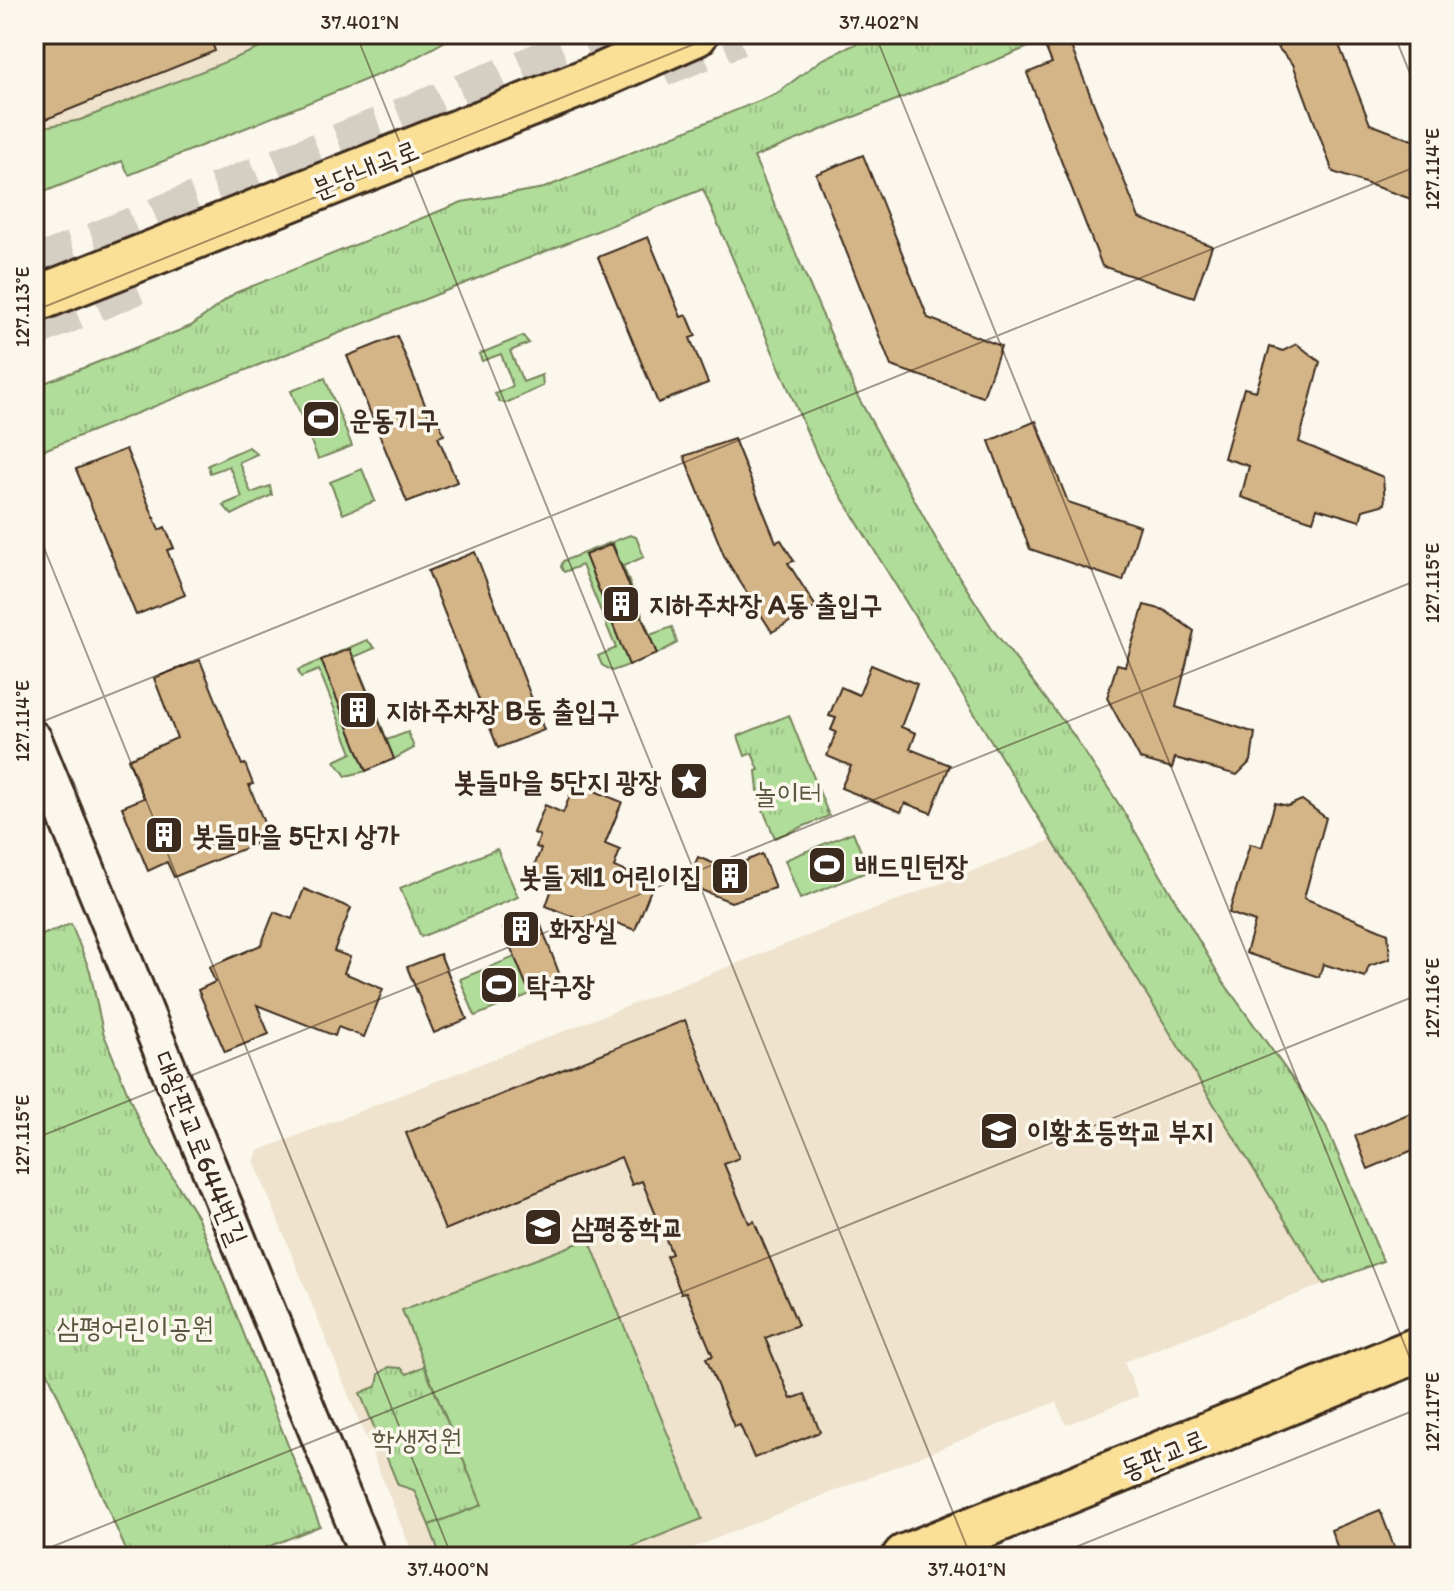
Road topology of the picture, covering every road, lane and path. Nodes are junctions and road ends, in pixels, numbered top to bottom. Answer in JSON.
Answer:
{"nodes":[{"id":1,"x":695,"y":34,"type":"tunnel mouth"},
{"id":2,"x":34,"y":300,"type":"edge"},
{"id":3,"x":34,"y":739,"type":"edge"},
{"id":4,"x":1420,"y":1349,"type":"edge"},
{"id":5,"x":368,"y":1557,"type":"edge"},
{"id":6,"x":905,"y":1557,"type":"edge"}],
"edges":[{"from":1,"to":2,"type":"main road","name":"분당내곡로"},
{"from":3,"to":5,"type":"street","name":"대왕판교로644번길"},
{"from":4,"to":6,"type":"main road","name":"동판교로"}]}
